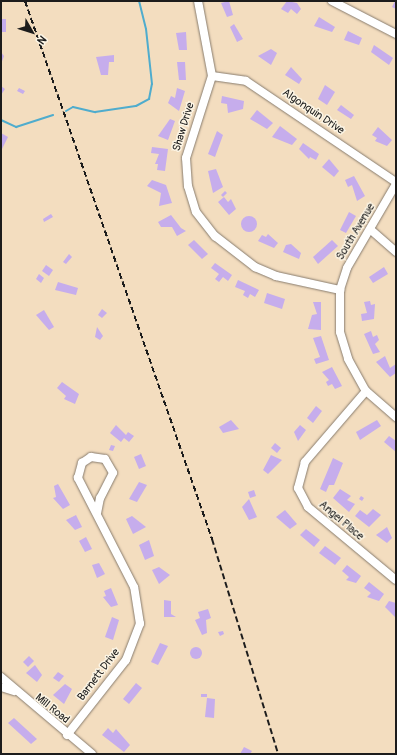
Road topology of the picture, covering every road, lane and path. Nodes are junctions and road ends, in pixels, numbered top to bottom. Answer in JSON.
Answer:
{"nodes":[{"id":1,"x":198,"y":1,"type":"edge"},
{"id":2,"x":332,"y":1,"type":"edge"},
{"id":3,"x":396,"y":34,"type":"edge"},
{"id":4,"x":212,"y":76,"type":"junction"},
{"id":5,"x":396,"y":183,"type":"edge"},
{"id":6,"x":371,"y":230,"type":"junction"},
{"id":7,"x":396,"y":252,"type":"edge"},
{"id":8,"x":340,"y":290,"type":"junction"},
{"id":9,"x":366,"y":391,"type":"junction"},
{"id":10,"x":396,"y":417,"type":"edge"},
{"id":11,"x":97,"y":513,"type":"junction"},
{"id":12,"x":396,"y":580,"type":"edge"},
{"id":13,"x":1,"y":678,"type":"edge"},
{"id":14,"x":1,"y":687,"type":"edge"},
{"id":15,"x":14,"y":691,"type":"junction"},
{"id":16,"x":67,"y":735,"type":"junction"},
{"id":17,"x":92,"y":754,"type":"edge"}],
"edges":[{"from":1,"to":4,"type":"street","name":"Shaw Drive"},
{"from":2,"to":3,"type":"street"},
{"from":4,"to":5,"type":"street","name":"Algonquin Drive"},
{"from":4,"to":8,"type":"street","name":"Shaw Drive"},
{"from":5,"to":6,"type":"street","name":"South Avenue"},
{"from":6,"to":7,"type":"street"},
{"from":6,"to":8,"type":"street","name":"South Avenue"},
{"from":8,"to":9,"type":"street","name":"South Avenue"},
{"from":9,"to":10,"type":"street","name":"South Avenue"},
{"from":9,"to":12,"type":"street","name":"Angel Place"},
{"from":11,"to":11,"type":"street","name":"Barnett Drive"},
{"from":11,"to":16,"type":"street","name":"Barnett Drive"},
{"from":13,"to":15,"type":"street","name":"Mill Road"},
{"from":14,"to":15,"type":"street"},
{"from":15,"to":16,"type":"street","name":"Mill Road"},
{"from":16,"to":17,"type":"street","name":"Mill Road"}]}
